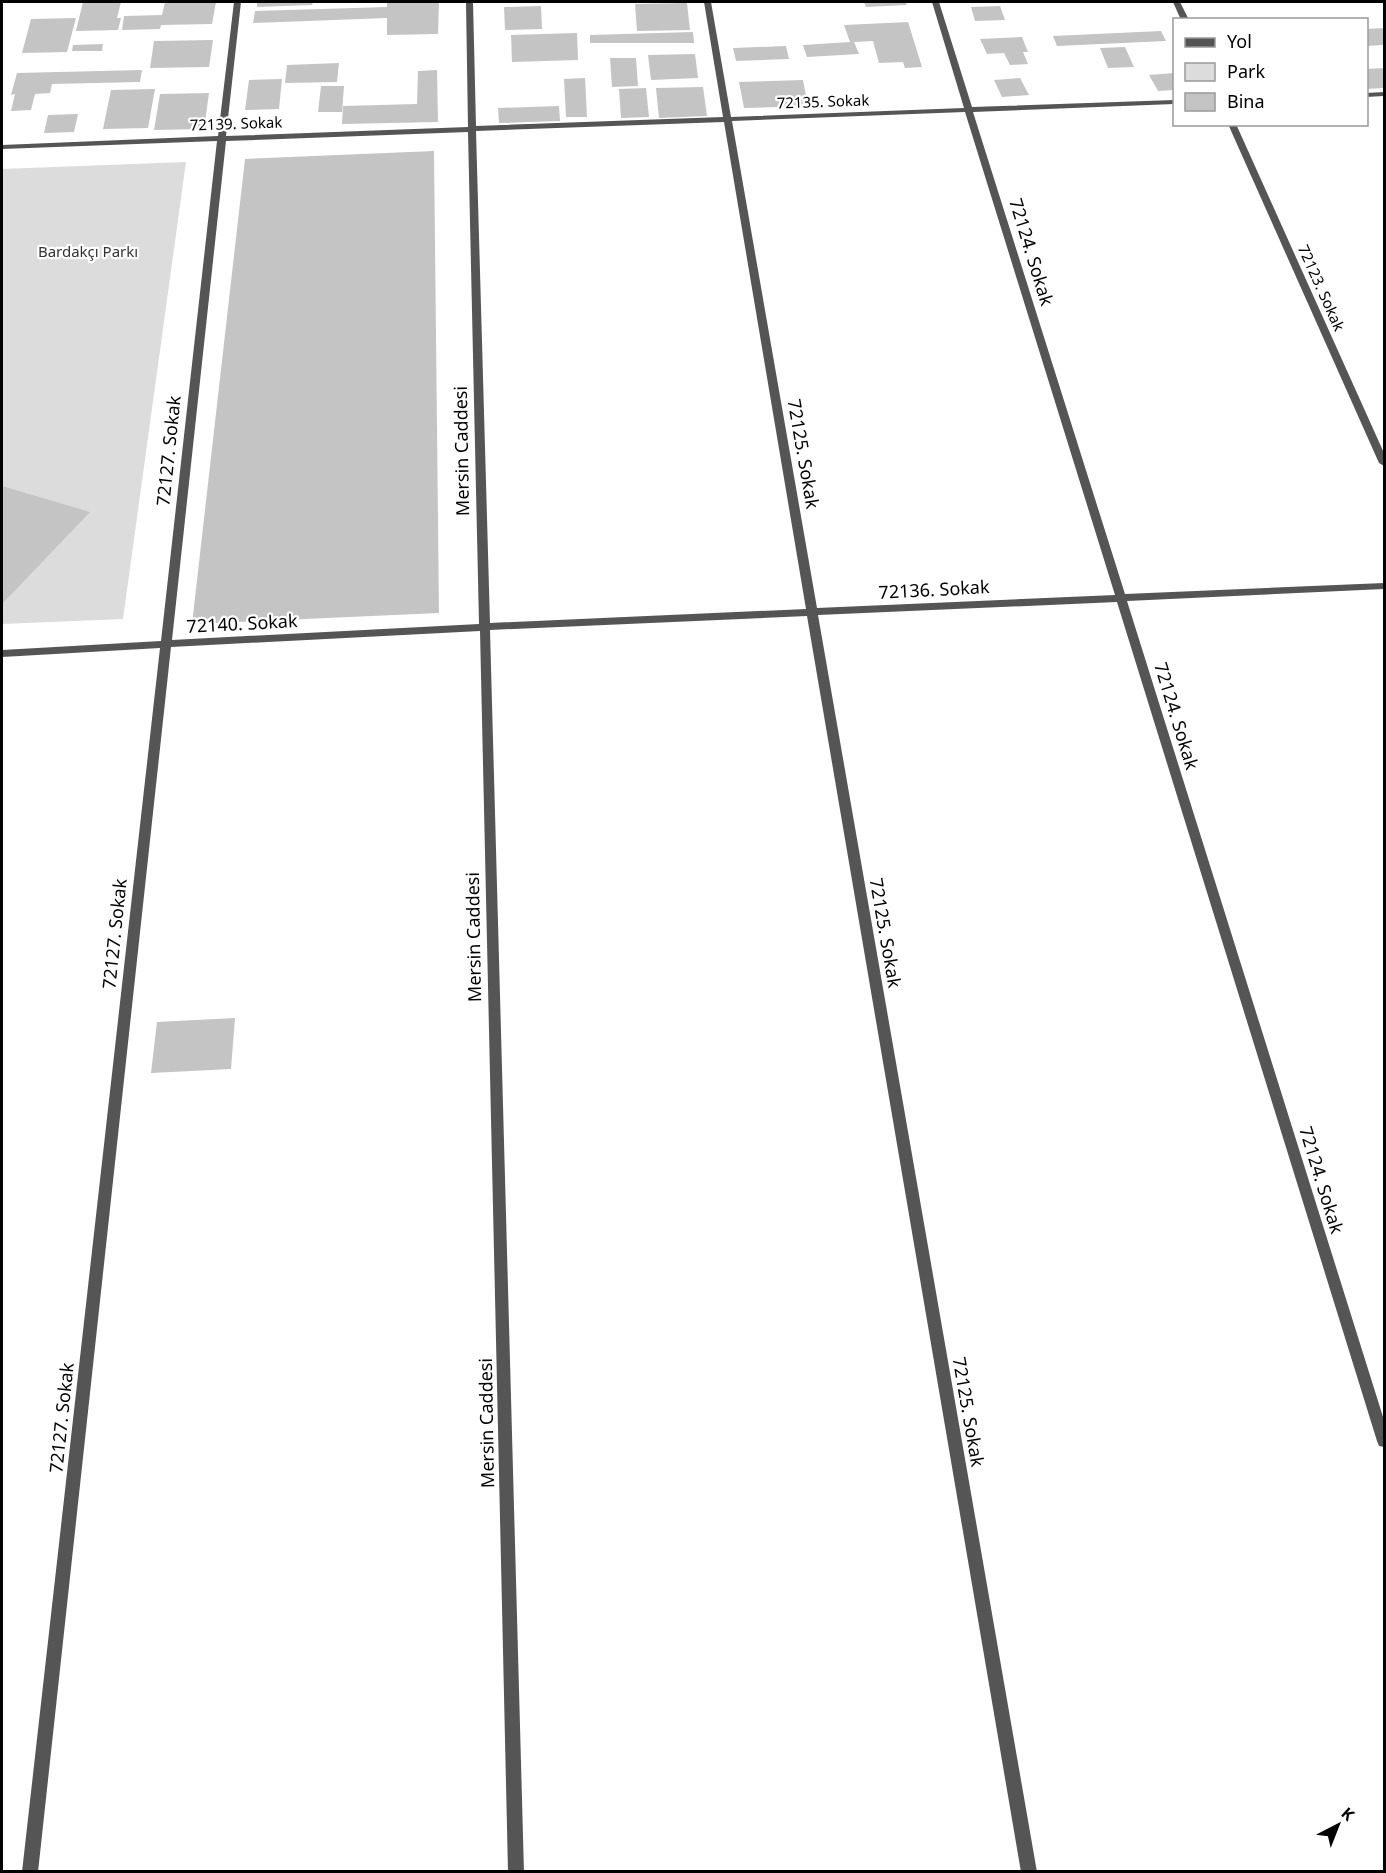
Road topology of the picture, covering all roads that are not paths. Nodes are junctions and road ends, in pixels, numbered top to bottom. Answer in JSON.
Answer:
{"nodes":[{"id":1,"x":237,"y":2,"type":"edge"},
{"id":2,"x":469,"y":2,"type":"edge"},
{"id":3,"x":706,"y":2,"type":"edge"},
{"id":4,"x":935,"y":2,"type":"edge"},
{"id":5,"x":1177,"y":2,"type":"edge"},
{"id":6,"x":1184,"y":18,"type":"edge"},
{"id":7,"x":1384,"y":94,"type":"edge"},
{"id":8,"x":1368,"y":95,"type":"edge"},
{"id":9,"x":1173,"y":102,"type":"edge"},
{"id":10,"x":969,"y":110,"type":"junction"},
{"id":11,"x":727,"y":118,"type":"junction"},
{"id":12,"x":1233,"y":126,"type":"edge"},
{"id":13,"x":472,"y":128,"type":"junction"},
{"id":14,"x":222,"y":138,"type":"junction"},
{"id":15,"x":2,"y":147,"type":"edge"},
{"id":16,"x":1384,"y":463,"type":"edge"},
{"id":17,"x":1384,"y":586,"type":"edge"},
{"id":18,"x":1122,"y":598,"type":"junction"},
{"id":19,"x":812,"y":612,"type":"junction"},
{"id":20,"x":484,"y":627,"type":"junction"},
{"id":21,"x":166,"y":644,"type":"junction"},
{"id":22,"x":2,"y":653,"type":"edge"},
{"id":23,"x":1384,"y":1441,"type":"edge"},
{"id":24,"x":30,"y":1872,"type":"edge"},
{"id":25,"x":516,"y":1872,"type":"edge"},
{"id":26,"x":1029,"y":1872,"type":"edge"}],
"edges":[{"from":1,"to":14,"type":"street","name":"72127. Sokak"},
{"from":2,"to":13,"type":"street","name":"Mersin Caddesi"},
{"from":3,"to":11,"type":"street","name":"72125. Sokak"},
{"from":4,"to":10,"type":"street","name":"72124. Sokak"},
{"from":5,"to":6,"type":"street"},
{"from":7,"to":8,"type":"street"},
{"from":9,"to":10,"type":"street","name":"72135. Sokak"},
{"from":10,"to":11,"type":"street","name":"72135. Sokak"},
{"from":10,"to":18,"type":"street","name":"72124. Sokak"},
{"from":11,"to":13,"type":"street","name":"72135. Sokak"},
{"from":11,"to":19,"type":"street","name":"72125. Sokak"},
{"from":12,"to":16,"type":"street","name":"72123. Sokak"},
{"from":13,"to":14,"type":"street","name":"72139. Sokak"},
{"from":13,"to":20,"type":"street","name":"Mersin Caddesi"},
{"from":14,"to":15,"type":"street","name":"72139. Sokak"},
{"from":14,"to":21,"type":"street","name":"72127. Sokak"},
{"from":17,"to":18,"type":"street","name":"72136. Sokak"},
{"from":18,"to":19,"type":"street","name":"72136. Sokak"},
{"from":18,"to":23,"type":"street","name":"72124. Sokak"},
{"from":19,"to":20,"type":"street","name":"72136. Sokak"},
{"from":19,"to":26,"type":"street","name":"72125. Sokak"},
{"from":20,"to":21,"type":"street","name":"72140. Sokak"},
{"from":20,"to":25,"type":"street","name":"Mersin Caddesi"},
{"from":21,"to":22,"type":"street","name":"72140. Sokak"},
{"from":21,"to":24,"type":"street","name":"72127. Sokak"}]}
